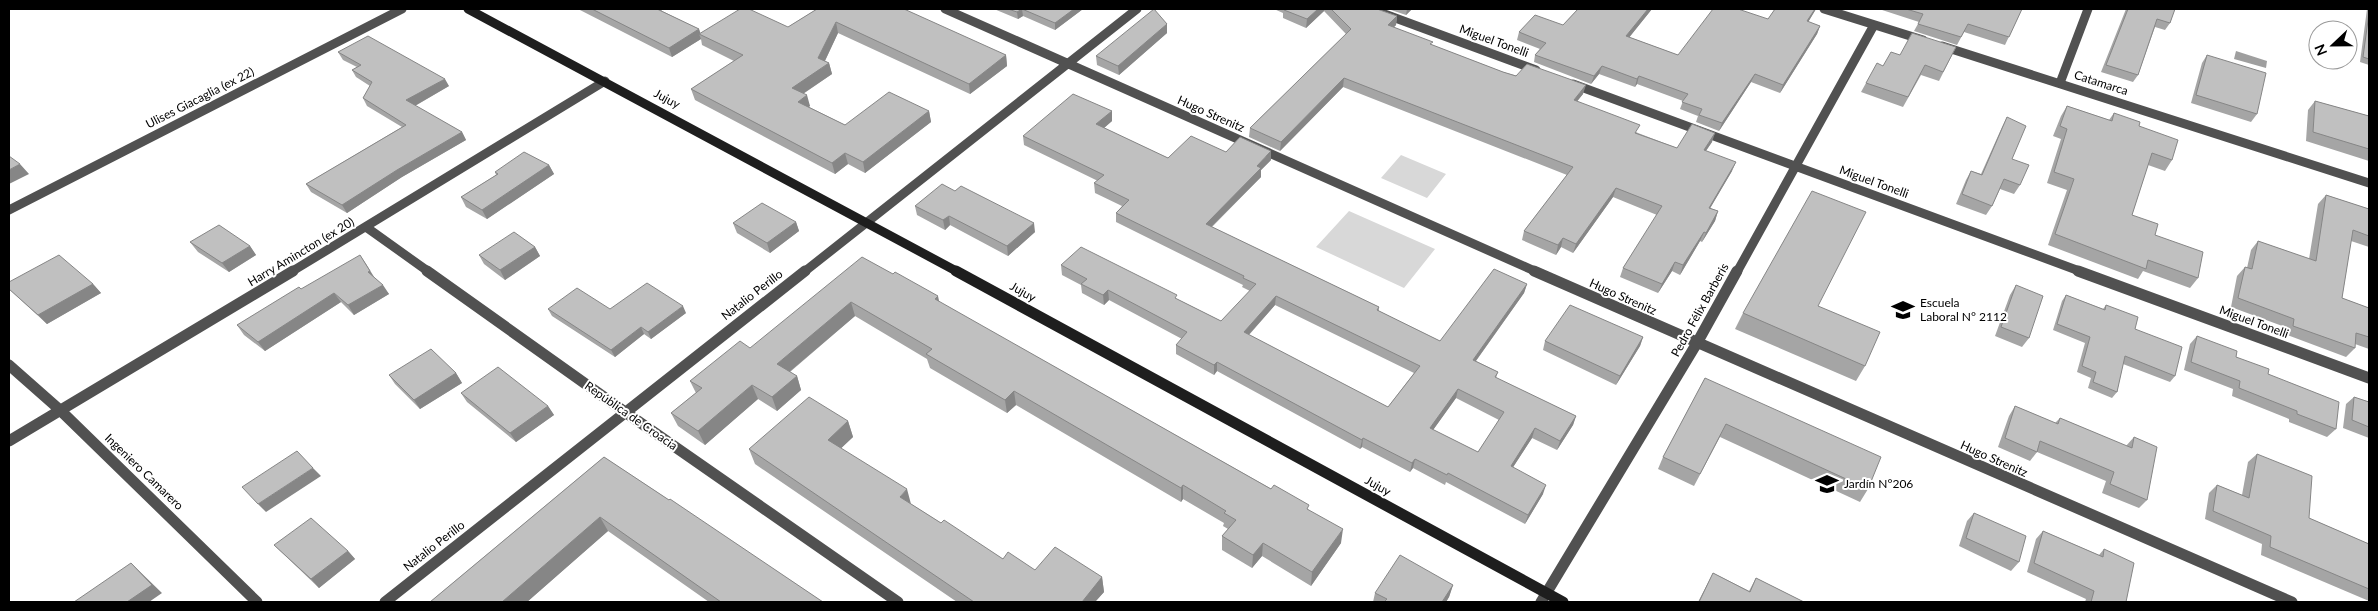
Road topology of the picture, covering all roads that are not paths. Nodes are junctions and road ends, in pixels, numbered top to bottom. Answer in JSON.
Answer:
{"nodes":[{"id":1,"x":402,"y":9,"type":"edge"},
{"id":2,"x":468,"y":9,"type":"edge"},
{"id":3,"x":945,"y":9,"type":"edge"},
{"id":4,"x":1137,"y":9,"type":"edge"},
{"id":5,"x":1371,"y":9,"type":"edge"},
{"id":6,"x":1824,"y":9,"type":"edge"},
{"id":7,"x":2088,"y":9,"type":"edge"},
{"id":8,"x":1874,"y":25,"type":"junction"},
{"id":9,"x":1067,"y":63,"type":"junction"},
{"id":10,"x":1546,"y":74,"type":"edge"},
{"id":11,"x":605,"y":81,"type":"junction"},
{"id":12,"x":1564,"y":81,"type":"edge"},
{"id":13,"x":2060,"y":83,"type":"junction"},
{"id":14,"x":1795,"y":167,"type":"junction"},
{"id":15,"x":2369,"y":183,"type":"edge"},
{"id":16,"x":9,"y":210,"type":"edge"},
{"id":17,"x":866,"y":222,"type":"junction"},
{"id":18,"x":366,"y":227,"type":"junction"},
{"id":19,"x":1697,"y":343,"type":"junction"},
{"id":20,"x":9,"y":365,"type":"edge"},
{"id":21,"x":2369,"y":378,"type":"edge"},
{"id":22,"x":60,"y":410,"type":"junction"},
{"id":23,"x":625,"y":412,"type":"junction"},
{"id":24,"x":9,"y":441,"type":"edge"},
{"id":25,"x":1543,"y":598,"type":"edge"},
{"id":26,"x":257,"y":602,"type":"edge"},
{"id":27,"x":385,"y":602,"type":"edge"},
{"id":28,"x":898,"y":602,"type":"edge"},
{"id":29,"x":1563,"y":602,"type":"edge"},
{"id":30,"x":2292,"y":602,"type":"edge"}],
"edges":[{"from":1,"to":16,"type":"street","name":"Ulises Giacaglia (ex 22)"},
{"from":2,"to":11,"type":"main road","name":"Jujuy"},
{"from":3,"to":9,"type":"street","name":"Hugo Strenitz"},
{"from":4,"to":9,"type":"street","name":"Natalio Perillo"},
{"from":5,"to":10,"type":"street","name":"Miguel Tonelli"},
{"from":6,"to":8,"type":"street","name":"Catamarca"},
{"from":7,"to":13,"type":"street"},
{"from":8,"to":13,"type":"street","name":"Catamarca"},
{"from":8,"to":14,"type":"street","name":"Pedro Félix Barberis"},
{"from":9,"to":17,"type":"street","name":"Natalio Perillo"},
{"from":9,"to":19,"type":"street","name":"Hugo Strenitz"},
{"from":11,"to":17,"type":"main road","name":"Jujuy"},
{"from":11,"to":18,"type":"street","name":"Harry Amincton (ex 20)"},
{"from":12,"to":14,"type":"street","name":"Miguel Tonelli"},
{"from":13,"to":15,"type":"street","name":"Catamarca"},
{"from":14,"to":19,"type":"street","name":"Pedro Félix Barberis"},
{"from":14,"to":21,"type":"street","name":"Miguel Tonelli"},
{"from":17,"to":23,"type":"street","name":"Natalio Perillo"},
{"from":17,"to":25,"type":"main road","name":"Jujuy"},
{"from":18,"to":22,"type":"street","name":"Harry Amincton (ex 20)"},
{"from":18,"to":23,"type":"street","name":"República de Croacia"},
{"from":19,"to":25,"type":"street","name":"Pedro Félix Barberis"},
{"from":19,"to":30,"type":"street","name":"Hugo Strenitz"},
{"from":20,"to":22,"type":"street","name":"Ingeniero Camarero"},
{"from":22,"to":24,"type":"street","name":"Harry Amincton (ex 20)"},
{"from":22,"to":26,"type":"street","name":"Ingeniero Camarero"},
{"from":23,"to":27,"type":"street","name":"Natalio Perillo"},
{"from":23,"to":28,"type":"street","name":"República de Croacia"},
{"from":25,"to":29,"type":"main road","name":"Jujuy"}]}
